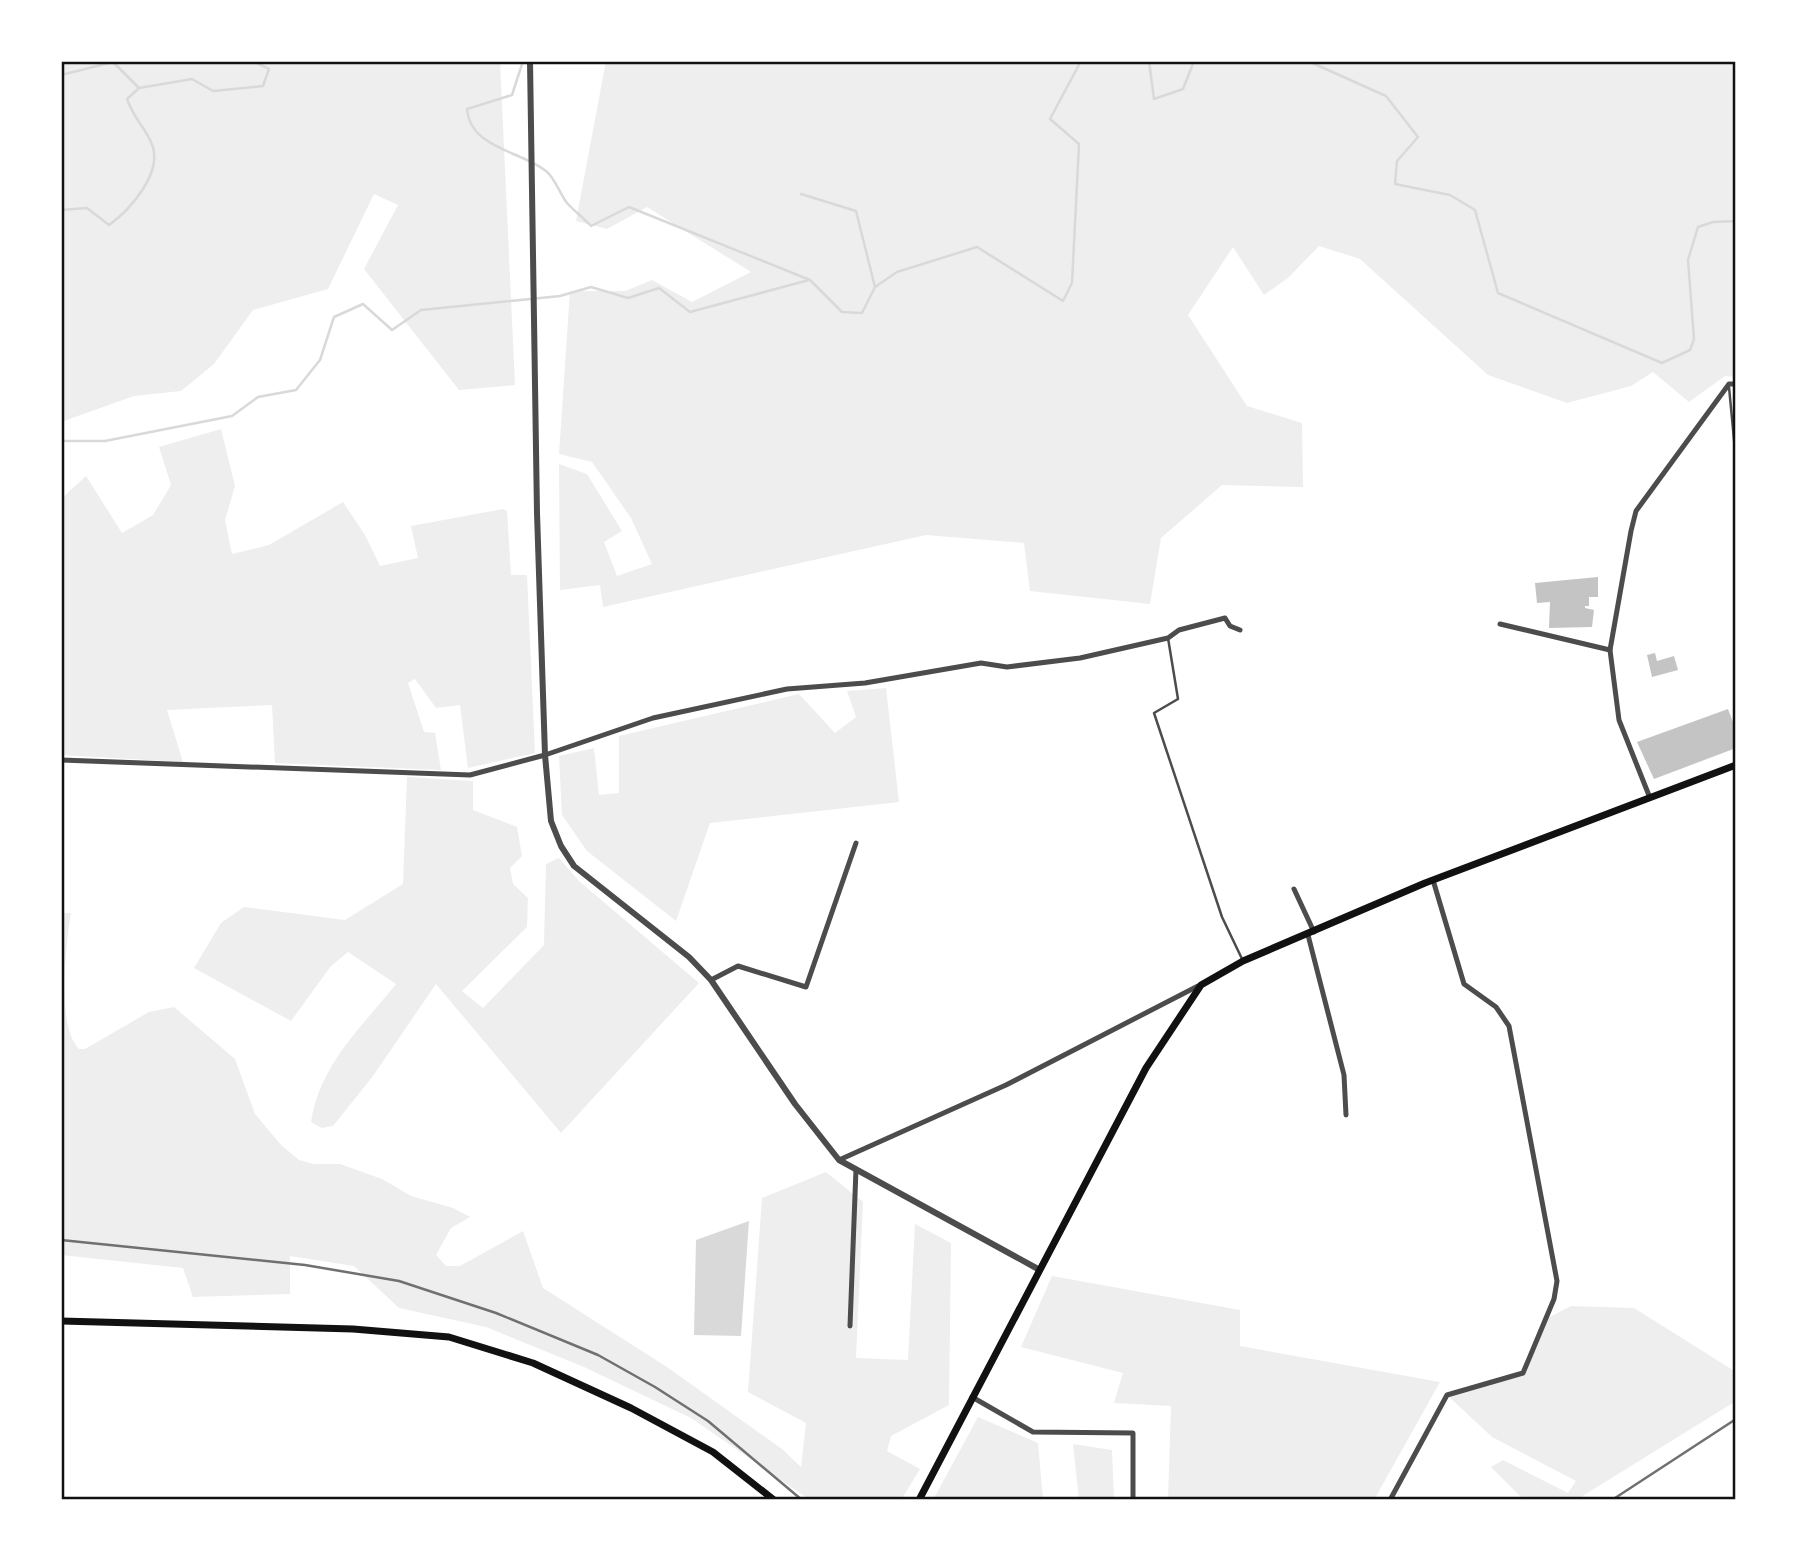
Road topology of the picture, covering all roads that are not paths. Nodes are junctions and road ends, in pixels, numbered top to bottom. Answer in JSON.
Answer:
{"nodes":[{"id":1,"x":530,"y":61,"type":"edge"},
{"id":2,"x":1732,"y":384,"type":"edge"},
{"id":3,"x":1736,"y":461,"type":"edge"},
{"id":4,"x":1500,"y":624,"type":"dead end"},
{"id":5,"x":1240,"y":631,"type":"dead end"},
{"id":6,"x":1168,"y":638,"type":"junction"},
{"id":7,"x":1610,"y":650,"type":"junction"},
{"id":8,"x":545,"y":755,"type":"junction"},
{"id":9,"x":61,"y":760,"type":"edge"},
{"id":10,"x":1736,"y":765,"type":"edge"},
{"id":11,"x":1650,"y":799,"type":"junction"},
{"id":12,"x":856,"y":843,"type":"dead end"},
{"id":13,"x":1433,"y":880,"type":"junction"},
{"id":14,"x":1294,"y":889,"type":"dead end"},
{"id":15,"x":1311,"y":933,"type":"junction"},
{"id":16,"x":1243,"y":961,"type":"junction"},
{"id":17,"x":711,"y":980,"type":"junction"},
{"id":18,"x":1201,"y":985,"type":"junction"},
{"id":19,"x":1346,"y":1115,"type":"dead end"},
{"id":20,"x":839,"y":1160,"type":"junction"},
{"id":21,"x":856,"y":1169,"type":"junction"},
{"id":22,"x":1038,"y":1269,"type":"junction"},
{"id":23,"x":61,"y":1321,"type":"edge"},
{"id":24,"x":850,"y":1326,"type":"dead end"},
{"id":25,"x":972,"y":1398,"type":"junction"},
{"id":26,"x":774,"y":1500,"type":"edge"},
{"id":27,"x":919,"y":1500,"type":"edge"},
{"id":28,"x":1133,"y":1500,"type":"edge"},
{"id":29,"x":1390,"y":1500,"type":"edge"}],
"edges":[{"from":1,"to":8,"type":"street"},
{"from":2,"to":3,"type":"lane"},
{"from":2,"to":7,"type":"street"},
{"from":4,"to":7,"type":"street"},
{"from":5,"to":6,"type":"street"},
{"from":6,"to":8,"type":"street"},
{"from":6,"to":16,"type":"lane"},
{"from":7,"to":11,"type":"street"},
{"from":8,"to":9,"type":"street"},
{"from":8,"to":17,"type":"street"},
{"from":10,"to":11,"type":"main road"},
{"from":11,"to":13,"type":"main road"},
{"from":12,"to":17,"type":"street"},
{"from":13,"to":15,"type":"main road"},
{"from":13,"to":29,"type":"street"},
{"from":14,"to":15,"type":"street"},
{"from":15,"to":16,"type":"main road"},
{"from":15,"to":19,"type":"street"},
{"from":16,"to":18,"type":"main road"},
{"from":17,"to":20,"type":"street"},
{"from":18,"to":20,"type":"street"},
{"from":18,"to":22,"type":"main road"},
{"from":20,"to":21,"type":"street"},
{"from":21,"to":22,"type":"street"},
{"from":21,"to":24,"type":"street"},
{"from":22,"to":25,"type":"main road"},
{"from":23,"to":26,"type":"main road"},
{"from":25,"to":27,"type":"main road"},
{"from":25,"to":28,"type":"street"}]}
